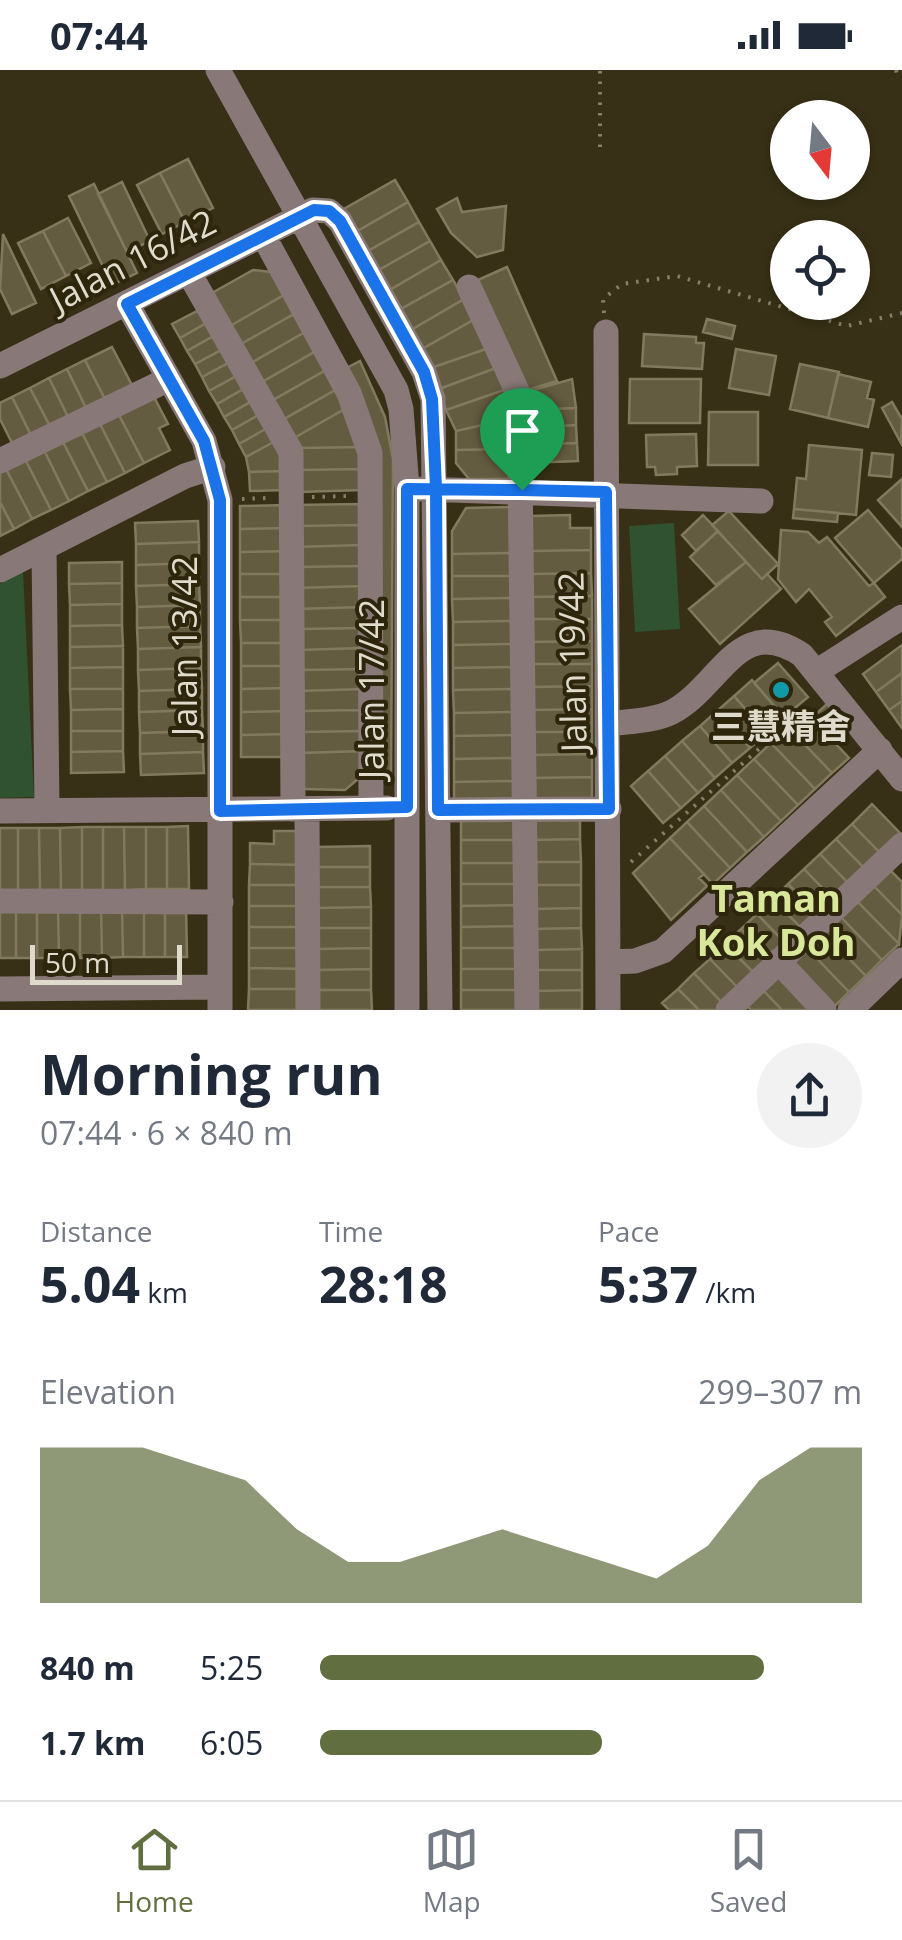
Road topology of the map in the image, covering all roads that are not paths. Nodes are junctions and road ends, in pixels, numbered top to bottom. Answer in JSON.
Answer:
{"nodes":[{"id":1,"x":218,"y":70,"type":"edge"},
{"id":2,"x":296,"y":218,"type":"junction"},
{"id":3,"x":263,"y":235,"type":"junction"},
{"id":4,"x":189,"y":273,"type":"junction"},
{"id":5,"x":469,"y":287,"type":"dead end"},
{"id":6,"x":127,"y":304,"type":"junction"},
{"id":7,"x":606,"y":332,"type":"road end"},
{"id":8,"x":0,"y":366,"type":"edge"},
{"id":9,"x":169,"y":379,"type":"junction"},
{"id":10,"x":0,"y":460,"type":"edge"},
{"id":11,"x":213,"y":467,"type":"junction"},
{"id":12,"x":436,"y":488,"type":"junction"},
{"id":13,"x":407,"y":489,"type":"junction"},
{"id":14,"x":522,"y":490,"type":"junction"},
{"id":15,"x":606,"y":492,"type":"junction"},
{"id":16,"x":762,"y":500,"type":"dead end"},
{"id":17,"x":44,"y":549,"type":"junction"},
{"id":18,"x":0,"y":570,"type":"edge"},
{"id":19,"x":900,"y":621,"type":"edge"},
{"id":20,"x":816,"y":672,"type":"junction"},
{"id":21,"x":610,"y":724,"type":"junction"},
{"id":22,"x":880,"y":750,"type":"junction"},
{"id":23,"x":902,"y":778,"type":"edge"},
{"id":24,"x":407,"y":807,"type":"junction"},
{"id":25,"x":371,"y":808,"type":"junction"},
{"id":26,"x":300,"y":809,"type":"junction"},
{"id":27,"x":609,"y":809,"type":"junction"},
{"id":28,"x":47,"y":810,"type":"junction"},
{"id":29,"x":438,"y":810,"type":"junction"},
{"id":30,"x":526,"y":810,"type":"junction"},
{"id":31,"x":0,"y":811,"type":"edge"},
{"id":32,"x":220,"y":811,"type":"junction"},
{"id":33,"x":902,"y":845,"type":"edge"},
{"id":34,"x":0,"y":901,"type":"edge"},
{"id":35,"x":221,"y":902,"type":"junction"},
{"id":36,"x":902,"y":960,"type":"edge"},
{"id":37,"x":778,"y":961,"type":"junction"},
{"id":38,"x":608,"y":962,"type":"junction"},
{"id":39,"x":0,"y":989,"type":"edge"},
{"id":40,"x":220,"y":998,"type":"edge"},
{"id":41,"x":308,"y":1010,"type":"edge"},
{"id":42,"x":408,"y":1010,"type":"edge"},
{"id":43,"x":440,"y":1010,"type":"edge"},
{"id":44,"x":527,"y":1010,"type":"edge"},
{"id":45,"x":608,"y":1010,"type":"edge"},
{"id":46,"x":728,"y":1010,"type":"edge"},
{"id":47,"x":824,"y":1010,"type":"edge"},
{"id":48,"x":850,"y":1010,"type":"edge"}],
"edges":[{"from":1,"to":2,"type":"street","name":"Jalan 17/42"},
{"from":2,"to":3,"type":"street","name":"Jalan 16/42"},
{"from":2,"to":12,"type":"street"},
{"from":2,"to":13,"type":"street","name":"Jalan 17/42"},
{"from":3,"to":4,"type":"street","name":"Jalan 16/42"},
{"from":3,"to":25,"type":"street"},
{"from":4,"to":6,"type":"street","name":"Jalan 16/42"},
{"from":4,"to":26,"type":"street"},
{"from":5,"to":14,"type":"street"},
{"from":6,"to":8,"type":"street","name":"Jalan 16/42"},
{"from":6,"to":9,"type":"street","name":"Jalan 13/42"},
{"from":7,"to":15,"type":"street","name":"Jalan 19/42"},
{"from":9,"to":10,"type":"street"},
{"from":9,"to":11,"type":"street","name":"Jalan 13/42"},
{"from":11,"to":17,"type":"street"},
{"from":11,"to":32,"type":"street","name":"Jalan 13/42"},
{"from":12,"to":13,"type":"street"},
{"from":12,"to":14,"type":"street"},
{"from":12,"to":29,"type":"street"},
{"from":13,"to":24,"type":"street","name":"Jalan 17/42"},
{"from":14,"to":15,"type":"street"},
{"from":14,"to":30,"type":"street"},
{"from":15,"to":16,"type":"street"},
{"from":15,"to":21,"type":"street","name":"Jalan 19/42"},
{"from":17,"to":18,"type":"street"},
{"from":17,"to":28,"type":"street"},
{"from":19,"to":20,"type":"street"},
{"from":20,"to":21,"type":"street"},
{"from":20,"to":22,"type":"street"},
{"from":21,"to":27,"type":"street","name":"Jalan 19/42"},
{"from":22,"to":23,"type":"street"},
{"from":22,"to":38,"type":"street"},
{"from":24,"to":25,"type":"street"},
{"from":24,"to":42,"type":"street","name":"Jalan 17/42"},
{"from":25,"to":26,"type":"street"},
{"from":26,"to":32,"type":"street"},
{"from":26,"to":41,"type":"street"},
{"from":27,"to":30,"type":"street"},
{"from":27,"to":38,"type":"street","name":"Jalan 19/42"},
{"from":28,"to":31,"type":"street"},
{"from":28,"to":32,"type":"street"},
{"from":29,"to":30,"type":"street"},
{"from":29,"to":43,"type":"street"},
{"from":30,"to":44,"type":"street"},
{"from":32,"to":35,"type":"street","name":"Jalan 13/42"},
{"from":33,"to":37,"type":"street"},
{"from":34,"to":35,"type":"street"},
{"from":35,"to":40,"type":"street","name":"Jalan 13/42"},
{"from":36,"to":48,"type":"street"},
{"from":37,"to":46,"type":"street"},
{"from":37,"to":47,"type":"street"},
{"from":38,"to":45,"type":"street","name":"Jalan 19/42"},
{"from":39,"to":40,"type":"street"}]}
